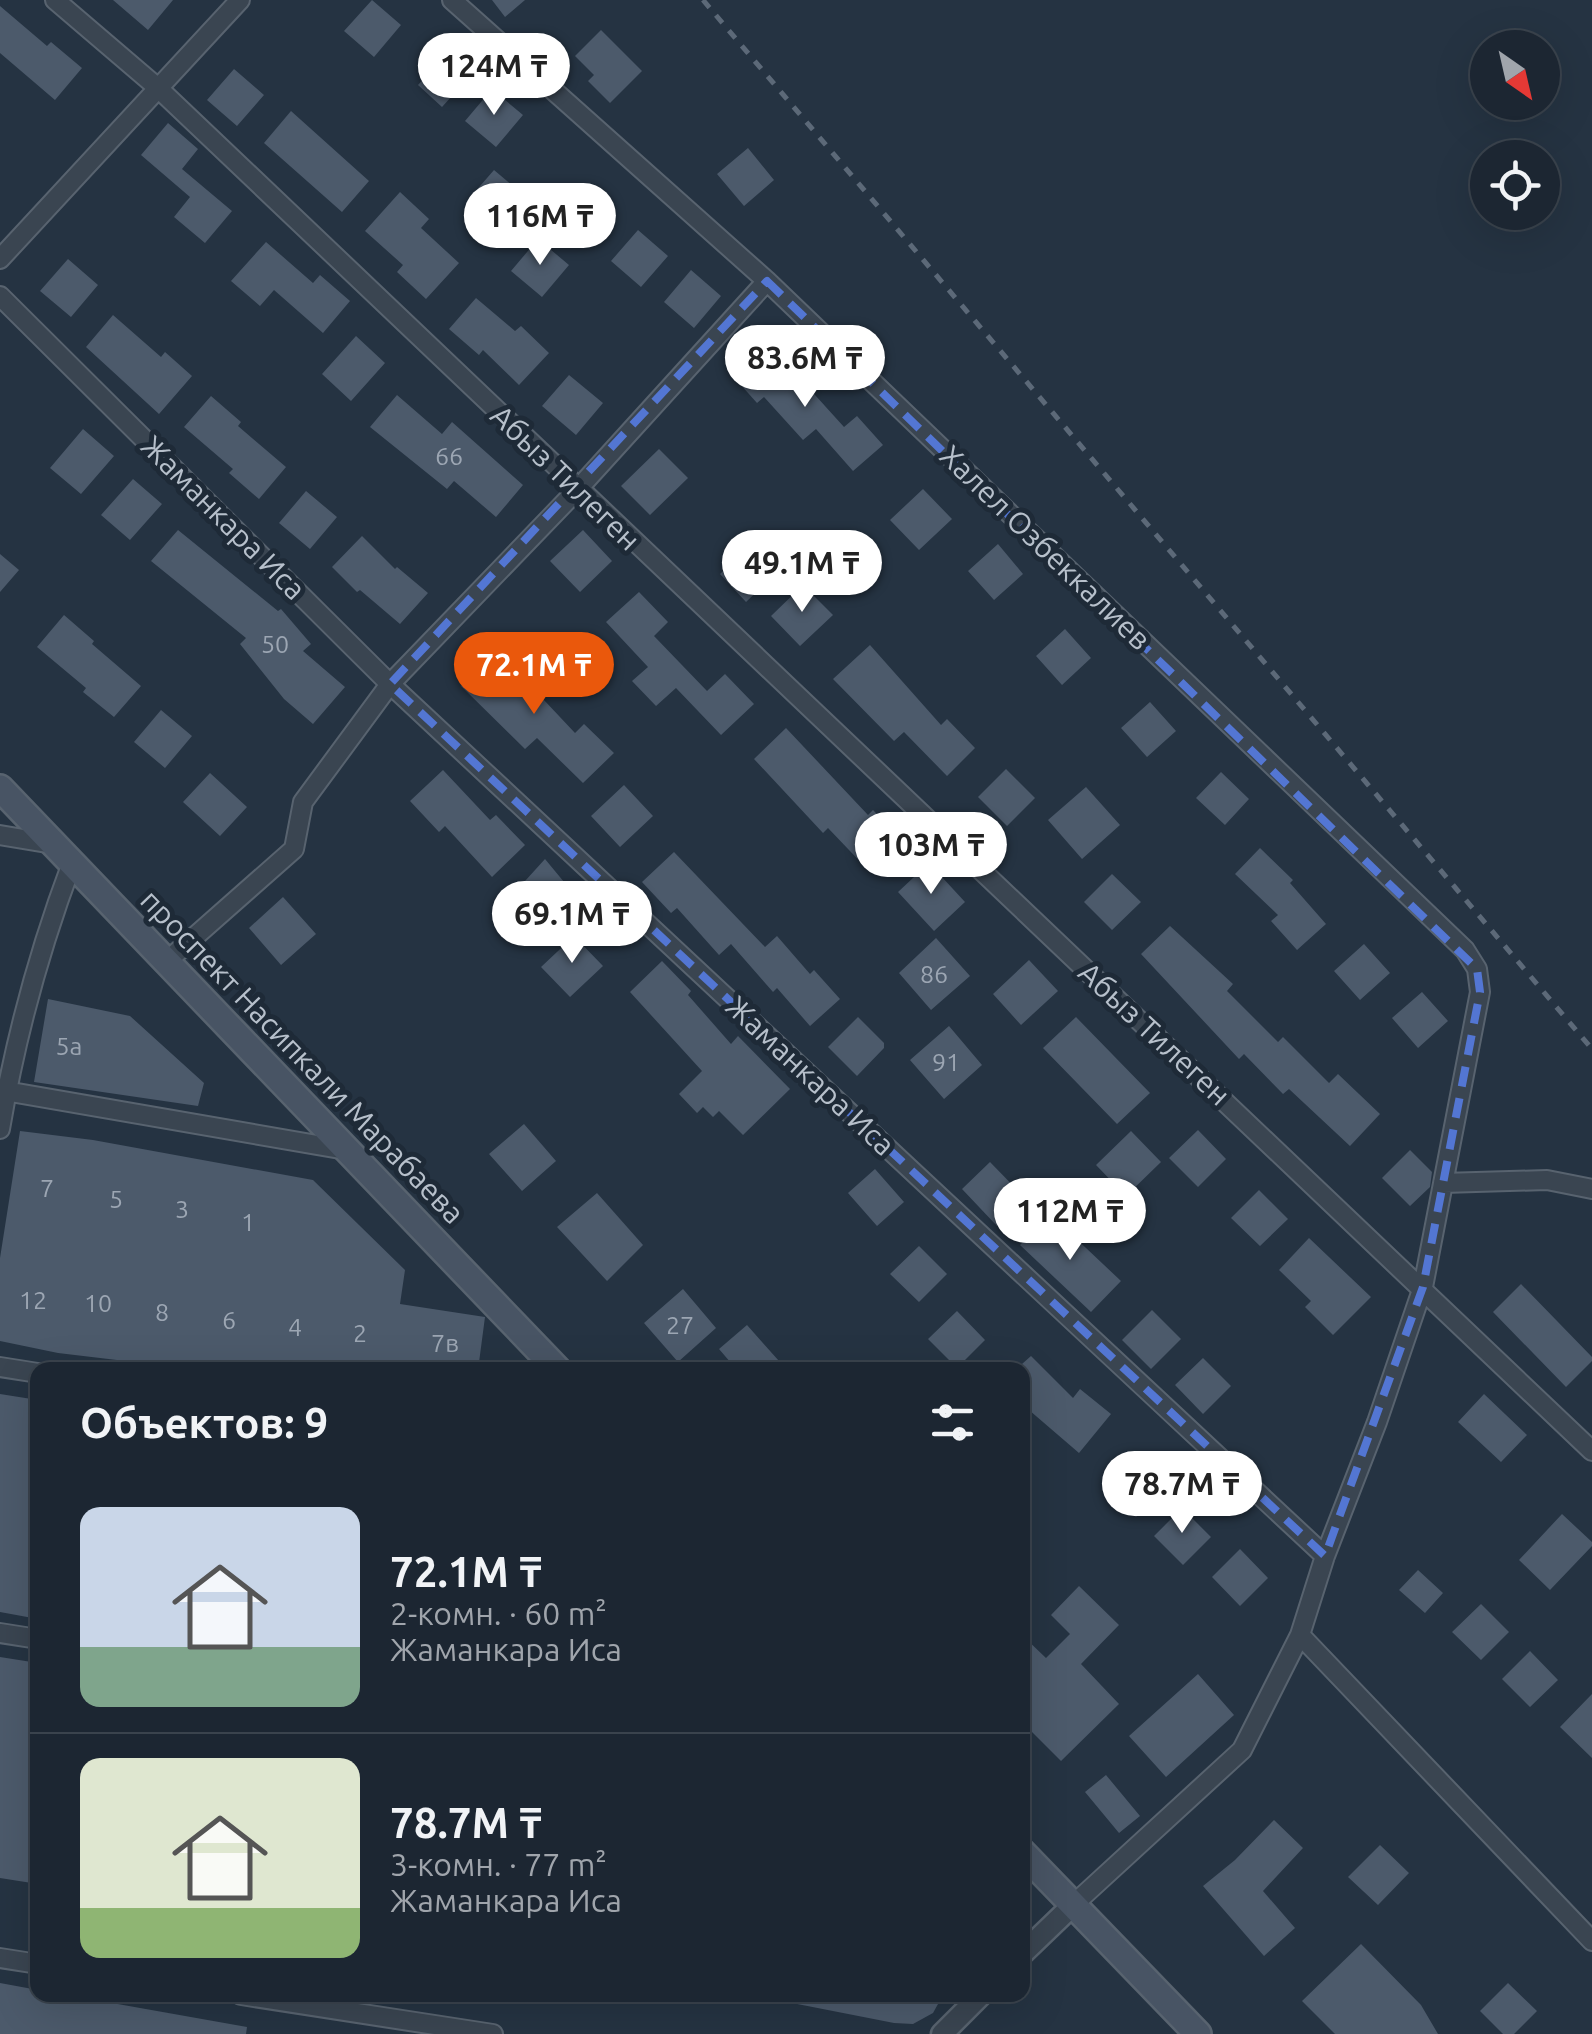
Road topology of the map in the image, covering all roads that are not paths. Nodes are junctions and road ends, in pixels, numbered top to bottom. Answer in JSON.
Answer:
{"nodes":[{"id":1,"x":55,"y":0,"type":"edge"},
{"id":2,"x":240,"y":0,"type":"edge"},
{"id":3,"x":452,"y":0,"type":"edge"},
{"id":4,"x":158,"y":88,"type":"junction"},
{"id":5,"x":0,"y":260,"type":"edge"},
{"id":6,"x":767,"y":281,"type":"junction"},
{"id":7,"x":0,"y":296,"type":"edge"},
{"id":8,"x":577,"y":490,"type":"junction"},
{"id":9,"x":390,"y":684,"type":"junction"},
{"id":10,"x":0,"y":788,"type":"edge"},
{"id":11,"x":0,"y":835,"type":"edge"},
{"id":12,"x":54,"y":844,"type":"junction"},
{"id":13,"x":72,"y":863,"type":"junction"},
{"id":14,"x":166,"y":962,"type":"junction"},
{"id":15,"x":3,"y":1090,"type":"edge"},
{"id":16,"x":0,"y":1129,"type":"edge"},
{"id":17,"x":346,"y":1150,"type":"junction"},
{"id":18,"x":1443,"y":1182,"type":"junction"},
{"id":19,"x":1592,"y":1189,"type":"edge"},
{"id":20,"x":1423,"y":1287,"type":"junction"},
{"id":21,"x":550,"y":1362,"type":"edge"},
{"id":22,"x":0,"y":1367,"type":"edge"},
{"id":23,"x":30,"y":1372,"type":"edge"},
{"id":24,"x":1592,"y":1451,"type":"edge"},
{"id":25,"x":1325,"y":1556,"type":"junction"},
{"id":26,"x":0,"y":1634,"type":"edge"},
{"id":27,"x":1300,"y":1635,"type":"junction"},
{"id":28,"x":30,"y":1638,"type":"edge"},
{"id":29,"x":1030,"y":1860,"type":"edge"},
{"id":30,"x":1072,"y":1905,"type":"junction"},
{"id":31,"x":1592,"y":1940,"type":"edge"},
{"id":32,"x":1030,"y":1946,"type":"edge"},
{"id":33,"x":0,"y":1958,"type":"edge"},
{"id":34,"x":30,"y":1963,"type":"edge"},
{"id":35,"x":286,"y":2002,"type":"edge"},
{"id":36,"x":974,"y":2002,"type":"edge"},
{"id":37,"x":493,"y":2034,"type":"edge"},
{"id":38,"x":942,"y":2034,"type":"edge"},
{"id":39,"x":1198,"y":2034,"type":"edge"}],
"edges":[{"from":1,"to":4,"type":"street","name":"Абыз Тилеген"},
{"from":2,"to":4,"type":"street"},
{"from":3,"to":6,"type":"street","name":"Халел Озбеккалиев"},
{"from":4,"to":5,"type":"street"},
{"from":4,"to":8,"type":"street","name":"Абыз Тилеген"},
{"from":6,"to":8,"type":"street"},
{"from":6,"to":18,"type":"street","name":"Халел Озбеккалиев"},
{"from":7,"to":9,"type":"street","name":"Жаманкара Иса"},
{"from":8,"to":9,"type":"street"},
{"from":8,"to":20,"type":"street","name":"Абыз Тилеген"},
{"from":9,"to":14,"type":"street"},
{"from":9,"to":25,"type":"street","name":"Жаманкара Иса"},
{"from":10,"to":12,"type":"main road","name":"проспект Насипкали Марабаева"},
{"from":11,"to":12,"type":"street"},
{"from":12,"to":13,"type":"main road","name":"проспект Насипкали Марабаева"},
{"from":13,"to":14,"type":"main road","name":"проспект Насипкали Марабаева"},
{"from":13,"to":15,"type":"street"},
{"from":14,"to":17,"type":"main road","name":"проспект Насипкали Марабаева"},
{"from":15,"to":16,"type":"street"},
{"from":15,"to":17,"type":"street"},
{"from":17,"to":21,"type":"main road","name":"проспект Насипкали Марабаева"},
{"from":18,"to":19,"type":"street"},
{"from":18,"to":20,"type":"street"},
{"from":20,"to":24,"type":"street","name":"Абыз Тилеген"},
{"from":20,"to":25,"type":"street"},
{"from":22,"to":23,"type":"street"},
{"from":25,"to":27,"type":"street"},
{"from":26,"to":28,"type":"street"},
{"from":27,"to":30,"type":"street"},
{"from":27,"to":31,"type":"street"},
{"from":29,"to":30,"type":"main road"},
{"from":30,"to":32,"type":"street"},
{"from":30,"to":39,"type":"main road"},
{"from":33,"to":34,"type":"street"},
{"from":35,"to":37,"type":"street"},
{"from":36,"to":38,"type":"street"}]}
